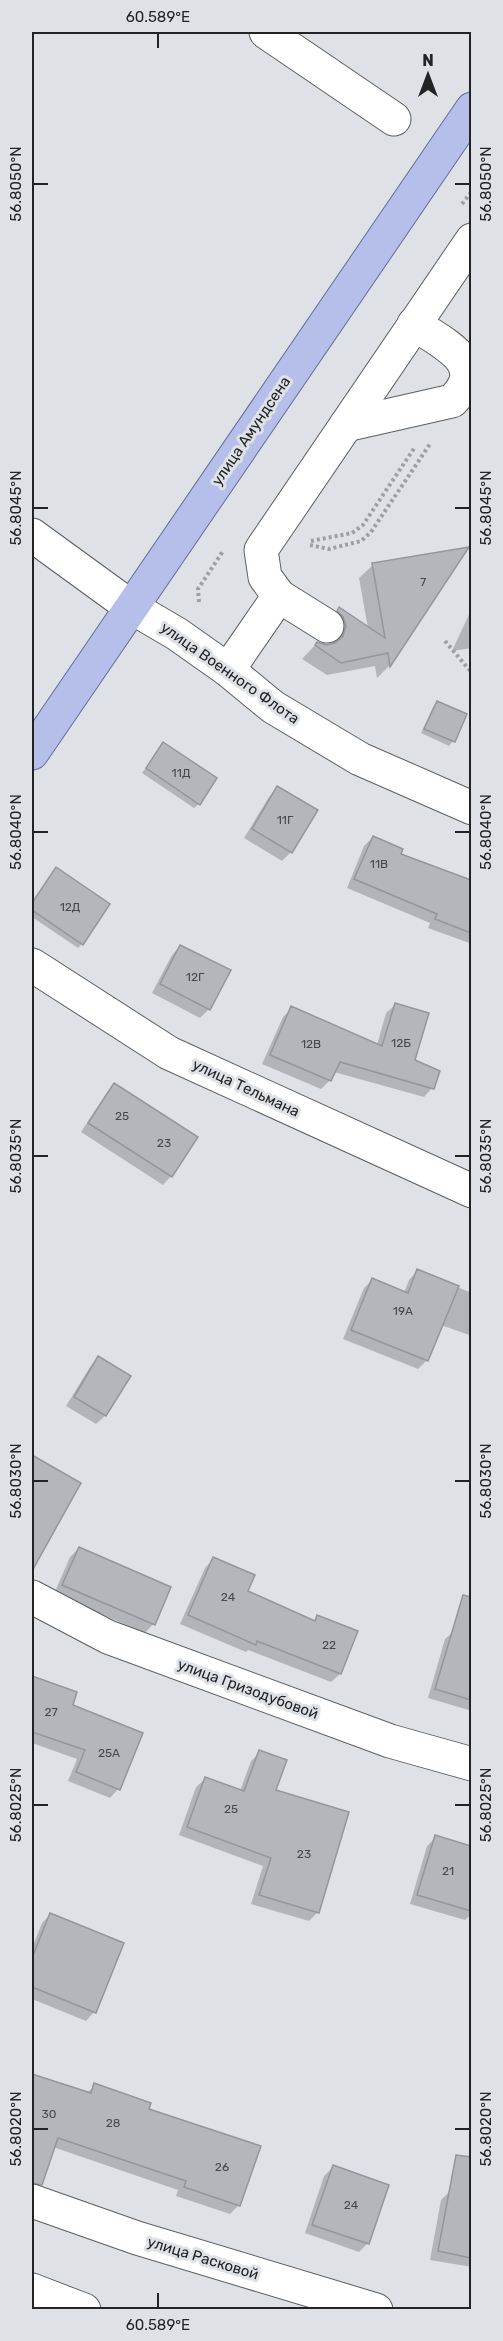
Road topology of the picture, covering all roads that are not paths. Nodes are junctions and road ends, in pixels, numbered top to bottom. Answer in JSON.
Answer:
{"nodes":[{"id":1,"x":266,"y":32,"type":"edge"},
{"id":2,"x":471,"y":109,"type":"edge"},
{"id":3,"x":393,"y":119,"type":"dead end"},
{"id":4,"x":471,"y":240,"type":"edge"},
{"id":5,"x":414,"y":324,"type":"junction"},
{"id":6,"x":460,"y":395,"type":"edge"},
{"id":7,"x":346,"y":425,"type":"junction"},
{"id":8,"x":32,"y":536,"type":"edge"},
{"id":9,"x":279,"y":596,"type":"junction"},
{"id":10,"x":131,"y":607,"type":"junction"},
{"id":11,"x":327,"y":626,"type":"dead end"},
{"id":12,"x":228,"y":670,"type":"junction"},
{"id":13,"x":32,"y":753,"type":"edge"},
{"id":14,"x":471,"y":808,"type":"edge"},
{"id":15,"x":32,"y":964,"type":"edge"},
{"id":16,"x":471,"y":1191,"type":"edge"},
{"id":17,"x":32,"y":1597,"type":"edge"},
{"id":18,"x":471,"y":1764,"type":"edge"},
{"id":19,"x":32,"y":2201,"type":"edge"},
{"id":20,"x":32,"y":2290,"type":"edge"},
{"id":21,"x":84,"y":2310,"type":"edge"},
{"id":22,"x":376,"y":2310,"type":"edge"}],
"edges":[{"from":1,"to":3,"type":"street"},
{"from":2,"to":10,"type":"main road","name":"улица Амундсена"},
{"from":4,"to":5,"type":"street"},
{"from":5,"to":6,"type":"street"},
{"from":5,"to":7,"type":"street"},
{"from":6,"to":7,"type":"street"},
{"from":7,"to":9,"type":"street"},
{"from":8,"to":10,"type":"street","name":"улица Военного Флота"},
{"from":9,"to":11,"type":"street"},
{"from":9,"to":12,"type":"street"},
{"from":10,"to":12,"type":"street","name":"улица Военного Флота"},
{"from":10,"to":13,"type":"main road","name":"улица Амундсена"},
{"from":12,"to":14,"type":"street","name":"улица Военного Флота"},
{"from":15,"to":16,"type":"street","name":"улица Тельмана"},
{"from":17,"to":18,"type":"street","name":"улица Гризодубовой"},
{"from":19,"to":22,"type":"street","name":"улица Расковой"},
{"from":20,"to":21,"type":"street"}]}
